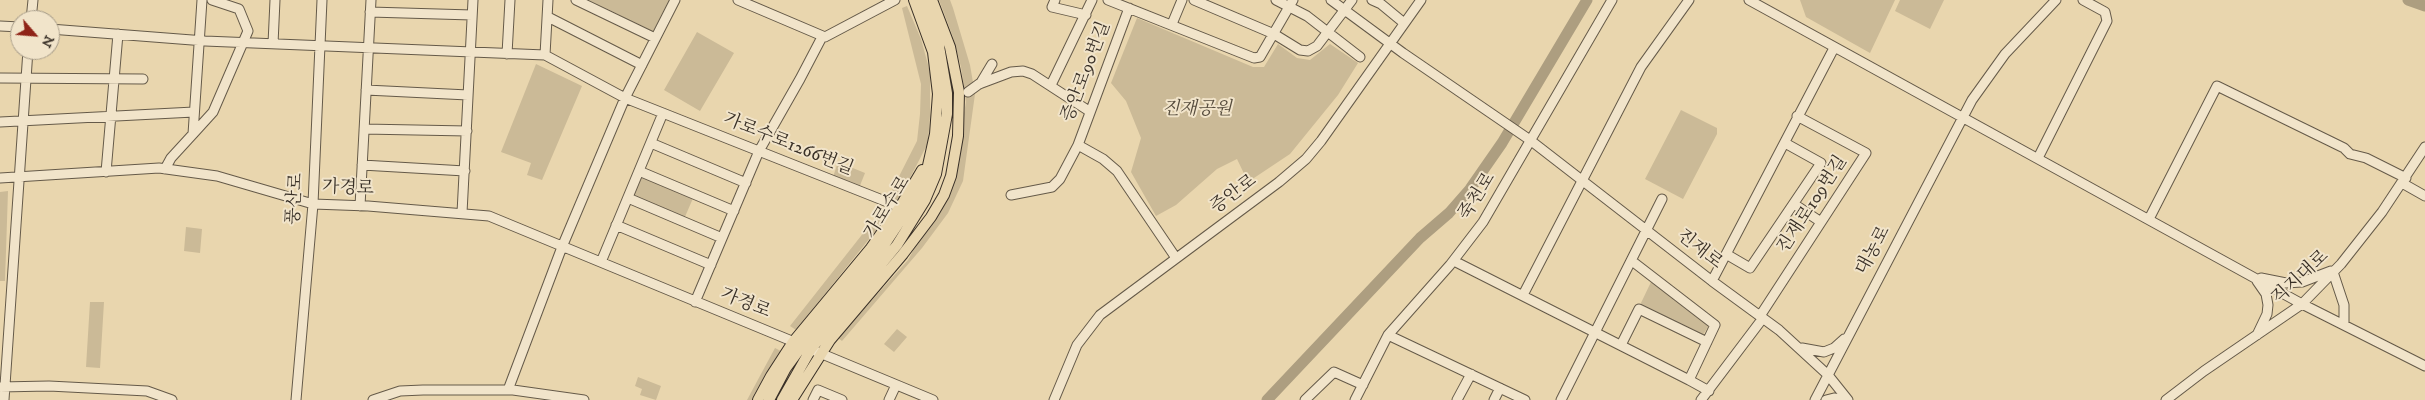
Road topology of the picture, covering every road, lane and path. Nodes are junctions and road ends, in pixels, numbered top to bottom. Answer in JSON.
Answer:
{"nodes":[{"id":1,"x":202,"y":0,"type":"edge"},
{"id":2,"x":212,"y":0,"type":"edge"},
{"id":3,"x":276,"y":0,"type":"edge"},
{"id":4,"x":322,"y":0,"type":"edge"},
{"id":5,"x":371,"y":0,"type":"edge"},
{"id":6,"x":473,"y":0,"type":"edge"},
{"id":7,"x":510,"y":0,"type":"edge"},
{"id":8,"x":548,"y":0,"type":"edge"},
{"id":9,"x":576,"y":0,"type":"edge"},
{"id":10,"x":675,"y":0,"type":"edge"},
{"id":11,"x":738,"y":0,"type":"edge"},
{"id":12,"x":765,"y":0,"type":"edge"},
{"id":13,"x":914,"y":0,"type":"edge"},
{"id":14,"x":925,"y":0,"type":"edge"},
{"id":15,"x":932,"y":0,"type":"edge"},
{"id":16,"x":1055,"y":0,"type":"edge"},
{"id":17,"x":1092,"y":0,"type":"edge"},
{"id":18,"x":1108,"y":0,"type":"edge"},
{"id":19,"x":1182,"y":0,"type":"edge"},
{"id":20,"x":1194,"y":0,"type":"edge"},
{"id":21,"x":1276,"y":0,"type":"edge"},
{"id":22,"x":1331,"y":0,"type":"edge"},
{"id":23,"x":1352,"y":0,"type":"edge"},
{"id":24,"x":1372,"y":0,"type":"edge"},
{"id":25,"x":1421,"y":0,"type":"edge"},
{"id":26,"x":1612,"y":0,"type":"edge"},
{"id":27,"x":1689,"y":0,"type":"edge"},
{"id":28,"x":1748,"y":0,"type":"edge"},
{"id":29,"x":2056,"y":0,"type":"edge"},
{"id":30,"x":2083,"y":0,"type":"edge"},
{"id":31,"x":890,"y":1,"type":"edge"},
{"id":32,"x":1383,"y":2,"type":"edge"},
{"id":33,"x":1291,"y":3,"type":"edge"},
{"id":34,"x":1129,"y":8,"type":"junction"},
{"id":35,"x":761,"y":10,"type":"junction"},
{"id":36,"x":1345,"y":11,"type":"junction"},
{"id":37,"x":370,"y":12,"type":"junction"},
{"id":38,"x":472,"y":15,"type":"junction"},
{"id":39,"x":1086,"y":15,"type":"junction"},
{"id":40,"x":548,"y":17,"type":"junction"},
{"id":41,"x":941,"y":22,"type":"junction"},
{"id":42,"x":1404,"y":23,"type":"junction"},
{"id":43,"x":1172,"y":24,"type":"junction"},
{"id":44,"x":60,"y":30,"type":"edge"},
{"id":45,"x":1328,"y":32,"type":"junction"},
{"id":46,"x":118,"y":34,"type":"junction"},
{"id":47,"x":1274,"y":34,"type":"junction"},
{"id":48,"x":822,"y":37,"type":"junction"},
{"id":49,"x":656,"y":38,"type":"junction"},
{"id":50,"x":200,"y":39,"type":"junction"},
{"id":51,"x":242,"y":42,"type":"junction"},
{"id":52,"x":273,"y":44,"type":"junction"},
{"id":53,"x":1390,"y":44,"type":"junction"},
{"id":54,"x":320,"y":46,"type":"junction"},
{"id":55,"x":369,"y":48,"type":"junction"},
{"id":56,"x":1834,"y":48,"type":"junction"},
{"id":57,"x":471,"y":53,"type":"junction"},
{"id":58,"x":507,"y":54,"type":"junction"},
{"id":59,"x":545,"y":55,"type":"junction"},
{"id":60,"x":1360,"y":57,"type":"dead end"},
{"id":61,"x":27,"y":60,"type":"edge"},
{"id":62,"x":992,"y":64,"type":"dead end"},
{"id":63,"x":642,"y":65,"type":"junction"},
{"id":64,"x":0,"y":78,"type":"edge"},
{"id":65,"x":26,"y":79,"type":"junction"},
{"id":66,"x":114,"y":79,"type":"junction"},
{"id":67,"x":143,"y":79,"type":"dead end"},
{"id":68,"x":979,"y":84,"type":"junction"},
{"id":69,"x":1051,"y":85,"type":"junction"},
{"id":70,"x":366,"y":90,"type":"junction"},
{"id":71,"x":968,"y":92,"type":"dead end"},
{"id":72,"x":468,"y":95,"type":"junction"},
{"id":73,"x":625,"y":98,"type":"junction"},
{"id":74,"x":194,"y":112,"type":"junction"},
{"id":75,"x":1089,"y":112,"type":"junction"},
{"id":76,"x":663,"y":113,"type":"junction"},
{"id":77,"x":111,"y":116,"type":"junction"},
{"id":78,"x":1797,"y":116,"type":"junction"},
{"id":79,"x":1963,"y":117,"type":"junction"},
{"id":80,"x":23,"y":120,"type":"junction"},
{"id":81,"x":0,"y":122,"type":"edge"},
{"id":82,"x":364,"y":129,"type":"junction"},
{"id":83,"x":467,"y":131,"type":"junction"},
{"id":84,"x":193,"y":134,"type":"junction"},
{"id":85,"x":1530,"y":140,"type":"junction"},
{"id":86,"x":651,"y":143,"type":"junction"},
{"id":87,"x":1784,"y":143,"type":"junction"},
{"id":88,"x":1078,"y":145,"type":"junction"},
{"id":89,"x":2425,"y":147,"type":"edge"},
{"id":90,"x":759,"y":151,"type":"junction"},
{"id":91,"x":932,"y":154,"type":"junction"},
{"id":92,"x":2038,"y":158,"type":"junction"},
{"id":93,"x":362,"y":165,"type":"junction"},
{"id":94,"x":165,"y":168,"type":"junction"},
{"id":95,"x":465,"y":171,"type":"junction"},
{"id":96,"x":639,"y":171,"type":"junction"},
{"id":97,"x":106,"y":172,"type":"junction"},
{"id":98,"x":19,"y":177,"type":"junction"},
{"id":99,"x":0,"y":178,"type":"edge"},
{"id":100,"x":1583,"y":180,"type":"junction"},
{"id":101,"x":2404,"y":180,"type":"junction"},
{"id":102,"x":746,"y":183,"type":"junction"},
{"id":103,"x":1011,"y":195,"type":"dead end"},
{"id":104,"x":2425,"y":196,"type":"edge"},
{"id":105,"x":628,"y":198,"type":"junction"},
{"id":106,"x":1662,"y":199,"type":"dead end"},
{"id":107,"x":313,"y":204,"type":"junction"},
{"id":108,"x":1794,"y":204,"type":"junction"},
{"id":109,"x":360,"y":206,"type":"junction"},
{"id":110,"x":900,"y":208,"type":"junction"},
{"id":111,"x":734,"y":211,"type":"junction"},
{"id":112,"x":462,"y":213,"type":"junction"},
{"id":113,"x":931,"y":217,"type":"junction"},
{"id":114,"x":2149,"y":219,"type":"junction"},
{"id":115,"x":1822,"y":222,"type":"junction"},
{"id":116,"x":616,"y":225,"type":"junction"},
{"id":117,"x":1646,"y":230,"type":"junction"},
{"id":118,"x":722,"y":238,"type":"junction"},
{"id":119,"x":562,"y":246,"type":"junction"},
{"id":120,"x":1726,"y":254,"type":"junction"},
{"id":121,"x":1176,"y":258,"type":"junction"},
{"id":122,"x":1454,"y":261,"type":"junction"},
{"id":123,"x":1632,"y":261,"type":"junction"},
{"id":124,"x":601,"y":262,"type":"junction"},
{"id":125,"x":884,"y":264,"type":"junction"},
{"id":126,"x":2341,"y":264,"type":"junction"},
{"id":127,"x":711,"y":265,"type":"junction"},
{"id":128,"x":2333,"y":272,"type":"junction"},
{"id":129,"x":2251,"y":276,"type":"junction"},
{"id":130,"x":1712,"y":281,"type":"junction"},
{"id":131,"x":1523,"y":295,"type":"junction"},
{"id":132,"x":695,"y":302,"type":"junction"},
{"id":133,"x":2302,"y":304,"type":"junction"},
{"id":134,"x":1761,"y":317,"type":"junction"},
{"id":135,"x":2344,"y":324,"type":"junction"},
{"id":136,"x":1596,"y":332,"type":"junction"},
{"id":137,"x":1850,"y":334,"type":"junction"},
{"id":138,"x":1388,"y":335,"type":"junction"},
{"id":139,"x":2256,"y":336,"type":"junction"},
{"id":140,"x":1707,"y":342,"type":"junction"},
{"id":141,"x":1621,"y":345,"type":"junction"},
{"id":142,"x":1798,"y":347,"type":"junction"},
{"id":143,"x":806,"y":348,"type":"junction"},
{"id":144,"x":2425,"y":366,"type":"edge"},
{"id":145,"x":1471,"y":374,"type":"junction"},
{"id":146,"x":1828,"y":375,"type":"junction"},
{"id":147,"x":1688,"y":380,"type":"junction"},
{"id":148,"x":896,"y":385,"type":"junction"},
{"id":149,"x":1363,"y":385,"type":"junction"},
{"id":150,"x":1500,"y":388,"type":"junction"},
{"id":151,"x":508,"y":390,"type":"junction"},
{"id":152,"x":3,"y":391,"type":"edge"},
{"id":153,"x":1709,"y":391,"type":"junction"},
{"id":154,"x":172,"y":400,"type":"edge"},
{"id":155,"x":296,"y":400,"type":"edge"},
{"id":156,"x":373,"y":400,"type":"edge"},
{"id":157,"x":584,"y":400,"type":"edge"},
{"id":158,"x":758,"y":400,"type":"edge"},
{"id":159,"x":769,"y":400,"type":"edge"},
{"id":160,"x":782,"y":400,"type":"edge"},
{"id":161,"x":792,"y":400,"type":"edge"},
{"id":162,"x":813,"y":400,"type":"edge"},
{"id":163,"x":842,"y":400,"type":"edge"},
{"id":164,"x":889,"y":400,"type":"edge"},
{"id":165,"x":933,"y":400,"type":"edge"},
{"id":166,"x":1054,"y":400,"type":"edge"},
{"id":167,"x":1305,"y":400,"type":"edge"},
{"id":168,"x":1356,"y":400,"type":"edge"},
{"id":169,"x":1457,"y":400,"type":"edge"},
{"id":170,"x":1494,"y":400,"type":"edge"},
{"id":171,"x":1525,"y":400,"type":"edge"},
{"id":172,"x":1561,"y":400,"type":"edge"},
{"id":173,"x":1701,"y":400,"type":"edge"},
{"id":174,"x":1815,"y":400,"type":"edge"},
{"id":175,"x":1826,"y":400,"type":"edge"},
{"id":176,"x":1846,"y":400,"type":"edge"},
{"id":177,"x":2166,"y":400,"type":"edge"}],
"edges":[{"from":1,"to":50,"type":"street"},
{"from":2,"to":51,"type":"street"},
{"from":3,"to":52,"type":"street"},
{"from":4,"to":54,"type":"street","name":"풍산로"},
{"from":5,"to":37,"type":"street"},
{"from":6,"to":38,"type":"street"},
{"from":7,"to":58,"type":"street"},
{"from":8,"to":40,"type":"street"},
{"from":9,"to":49,"type":"street"},
{"from":10,"to":49,"type":"street"},
{"from":11,"to":35,"type":"street"},
{"from":12,"to":35,"type":"street"},
{"from":13,"to":91,"type":"main road","name":"가로수로"},
{"from":14,"to":41,"type":"main road"},
{"from":14,"to":125,"type":"main road","name":"가로수로"},
{"from":15,"to":41,"type":"main road"},
{"from":16,"to":39,"type":"street"},
{"from":17,"to":39,"type":"street"},
{"from":18,"to":34,"type":"street"},
{"from":19,"to":43,"type":"street"},
{"from":20,"to":47,"type":"street"},
{"from":21,"to":33,"type":"street"},
{"from":22,"to":36,"type":"street"},
{"from":23,"to":36,"type":"street"},
{"from":24,"to":32,"type":"street"},
{"from":25,"to":42,"type":"street","name":"증안로"},
{"from":26,"to":85,"type":"street","name":"죽천로"},
{"from":27,"to":100,"type":"street"},
{"from":28,"to":56,"type":"street"},
{"from":29,"to":79,"type":"street","name":"대농로"},
{"from":30,"to":92,"type":"street"},
{"from":31,"to":48,"type":"street"},
{"from":32,"to":42,"type":"street"},
{"from":33,"to":45,"type":"street"},
{"from":33,"to":47,"type":"street"},
{"from":34,"to":43,"type":"street"},
{"from":34,"to":75,"type":"street","name":"증안로90번길"},
{"from":35,"to":48,"type":"street"},
{"from":36,"to":45,"type":"street"},
{"from":36,"to":53,"type":"street"},
{"from":37,"to":38,"type":"street"},
{"from":37,"to":55,"type":"street"},
{"from":38,"to":57,"type":"street"},
{"from":39,"to":69,"type":"street"},
{"from":40,"to":59,"type":"street"},
{"from":40,"to":63,"type":"street"},
{"from":41,"to":113,"type":"main road"},
{"from":42,"to":53,"type":"street","name":"증안로"},
{"from":43,"to":47,"type":"street"},
{"from":44,"to":46,"type":"street"},
{"from":45,"to":47,"type":"street"},
{"from":45,"to":60,"type":"street"},
{"from":46,"to":50,"type":"street"},
{"from":46,"to":66,"type":"street"},
{"from":48,"to":90,"type":"street"},
{"from":49,"to":63,"type":"street"},
{"from":50,"to":51,"type":"street"},
{"from":50,"to":74,"type":"street"},
{"from":51,"to":52,"type":"street"},
{"from":51,"to":84,"type":"street"},
{"from":52,"to":54,"type":"street"},
{"from":53,"to":85,"type":"street","name":"진재로"},
{"from":53,"to":121,"type":"street","name":"증안로"},
{"from":54,"to":55,"type":"street"},
{"from":54,"to":107,"type":"street","name":"풍산로"},
{"from":55,"to":57,"type":"street"},
{"from":55,"to":70,"type":"street"},
{"from":56,"to":78,"type":"street"},
{"from":56,"to":79,"type":"street"},
{"from":57,"to":58,"type":"street"},
{"from":57,"to":72,"type":"street"},
{"from":58,"to":59,"type":"street"},
{"from":59,"to":73,"type":"street","name":"가로수로1266번길"},
{"from":61,"to":65,"type":"street"},
{"from":62,"to":68,"type":"street"},
{"from":63,"to":73,"type":"street"},
{"from":64,"to":65,"type":"street"},
{"from":65,"to":66,"type":"street"},
{"from":65,"to":80,"type":"street"},
{"from":66,"to":67,"type":"street"},
{"from":66,"to":77,"type":"street"},
{"from":68,"to":69,"type":"street"},
{"from":68,"to":71,"type":"street"},
{"from":69,"to":75,"type":"street"},
{"from":70,"to":72,"type":"street"},
{"from":70,"to":82,"type":"street"},
{"from":72,"to":83,"type":"street"},
{"from":73,"to":76,"type":"street","name":"가로수로1266번길"},
{"from":73,"to":119,"type":"street"},
{"from":74,"to":77,"type":"street"},
{"from":74,"to":84,"type":"street"},
{"from":75,"to":88,"type":"street","name":"증안로90번길"},
{"from":76,"to":86,"type":"street"},
{"from":76,"to":90,"type":"street","name":"가로수로1266번길"},
{"from":77,"to":80,"type":"street"},
{"from":77,"to":97,"type":"street"},
{"from":78,"to":87,"type":"street"},
{"from":78,"to":115,"type":"street","name":"진재로109번길"},
{"from":79,"to":92,"type":"street"},
{"from":79,"to":137,"type":"street","name":"대농로"},
{"from":80,"to":81,"type":"street"},
{"from":80,"to":98,"type":"street"},
{"from":82,"to":83,"type":"street"},
{"from":82,"to":93,"type":"street"},
{"from":83,"to":95,"type":"street"},
{"from":84,"to":94,"type":"street"},
{"from":85,"to":100,"type":"street","name":"진재로"},
{"from":85,"to":122,"type":"street","name":"죽천로"},
{"from":86,"to":96,"type":"street"},
{"from":86,"to":102,"type":"street"},
{"from":87,"to":108,"type":"street"},
{"from":87,"to":120,"type":"street"},
{"from":88,"to":103,"type":"street"},
{"from":88,"to":121,"type":"street","name":"증안로90번길"},
{"from":89,"to":101,"type":"street","name":"직지대로"},
{"from":90,"to":102,"type":"street"},
{"from":90,"to":110,"type":"street","name":"가로수로1266번길"},
{"from":91,"to":110,"type":"main road"},
{"from":91,"to":143,"type":"main road","name":"가로수로"},
{"from":92,"to":114,"type":"street"},
{"from":93,"to":95,"type":"street"},
{"from":93,"to":109,"type":"street"},
{"from":94,"to":97,"type":"street","name":"가경로"},
{"from":94,"to":107,"type":"street","name":"가경로"},
{"from":95,"to":112,"type":"street"},
{"from":96,"to":105,"type":"street"},
{"from":96,"to":111,"type":"street"},
{"from":97,"to":98,"type":"street","name":"가경로"},
{"from":98,"to":99,"type":"street","name":"가경로"},
{"from":98,"to":152,"type":"street"},
{"from":100,"to":117,"type":"street","name":"진재로"},
{"from":100,"to":131,"type":"street"},
{"from":101,"to":104,"type":"street"},
{"from":101,"to":114,"type":"street"},
{"from":101,"to":126,"type":"street","name":"직지대로"},
{"from":102,"to":111,"type":"street"},
{"from":105,"to":116,"type":"street"},
{"from":105,"to":118,"type":"street"},
{"from":106,"to":117,"type":"street"},
{"from":107,"to":109,"type":"street","name":"가경로"},
{"from":107,"to":155,"type":"street","name":"풍산로"},
{"from":108,"to":115,"type":"street"},
{"from":108,"to":120,"type":"street"},
{"from":109,"to":112,"type":"street","name":"가경로"},
{"from":110,"to":143,"type":"main road"},
{"from":111,"to":118,"type":"street"},
{"from":112,"to":119,"type":"street","name":"가경로"},
{"from":113,"to":125,"type":"main road"},
{"from":113,"to":143,"type":"main road"},
{"from":114,"to":129,"type":"street"},
{"from":115,"to":134,"type":"street","name":"진재로109번길"},
{"from":116,"to":124,"type":"street"},
{"from":116,"to":127,"type":"street"},
{"from":117,"to":123,"type":"street"},
{"from":117,"to":130,"type":"street","name":"진재로"},
{"from":118,"to":127,"type":"street"},
{"from":119,"to":124,"type":"street","name":"가경로"},
{"from":119,"to":151,"type":"street"},
{"from":120,"to":130,"type":"street"},
{"from":121,"to":166,"type":"street","name":"증안로"},
{"from":122,"to":131,"type":"street"},
{"from":122,"to":138,"type":"street","name":"죽천로"},
{"from":123,"to":136,"type":"street"},
{"from":123,"to":140,"type":"street"},
{"from":124,"to":132,"type":"street","name":"가경로"},
{"from":125,"to":143,"type":"main road","name":"가로수로"},
{"from":126,"to":128,"type":"street","name":"직지대로"},
{"from":126,"to":129,"type":"street"},
{"from":127,"to":132,"type":"street"},
{"from":128,"to":133,"type":"street","name":"직지대로"},
{"from":128,"to":135,"type":"street"},
{"from":129,"to":133,"type":"street"},
{"from":129,"to":139,"type":"street"},
{"from":130,"to":134,"type":"street","name":"진재로"},
{"from":131,"to":136,"type":"street"},
{"from":132,"to":143,"type":"street","name":"가경로"},
{"from":133,"to":135,"type":"street"},
{"from":133,"to":139,"type":"street","name":"직지대로"},
{"from":134,"to":142,"type":"street","name":"진재로"},
{"from":134,"to":153,"type":"street","name":"진재로109번길"},
{"from":135,"to":144,"type":"street"},
{"from":136,"to":141,"type":"street"},
{"from":136,"to":172,"type":"street"},
{"from":137,"to":142,"type":"street"},
{"from":137,"to":146,"type":"street","name":"대농로"},
{"from":138,"to":145,"type":"street"},
{"from":138,"to":149,"type":"street","name":"죽천로"},
{"from":139,"to":177,"type":"street","name":"직지대로"},
{"from":140,"to":141,"type":"street"},
{"from":140,"to":147,"type":"street"},
{"from":141,"to":147,"type":"street"},
{"from":142,"to":146,"type":"street","name":"진재로"},
{"from":143,"to":148,"type":"street","name":"가경로"},
{"from":143,"to":158,"type":"main road"},
{"from":143,"to":159,"type":"main road","name":"가로수로"},
{"from":143,"to":160,"type":"main road","name":"가로수로"},
{"from":143,"to":161,"type":"main road"},
{"from":145,"to":150,"type":"street"},
{"from":145,"to":169,"type":"street"},
{"from":146,"to":174,"type":"street","name":"대농로"},
{"from":146,"to":176,"type":"street","name":"진재로"},
{"from":147,"to":153,"type":"street"},
{"from":148,"to":164,"type":"street"},
{"from":148,"to":165,"type":"street","name":"가경로"},
{"from":149,"to":167,"type":"street"},
{"from":149,"to":168,"type":"street","name":"죽천로"},
{"from":150,"to":170,"type":"street"},
{"from":150,"to":171,"type":"street"},
{"from":151,"to":156,"type":"street"},
{"from":151,"to":157,"type":"street"},
{"from":152,"to":154,"type":"street"},
{"from":153,"to":173,"type":"street","name":"진재로109번길"},
{"from":162,"to":163,"type":"street"},
{"from":175,"to":176,"type":"street"}]}
